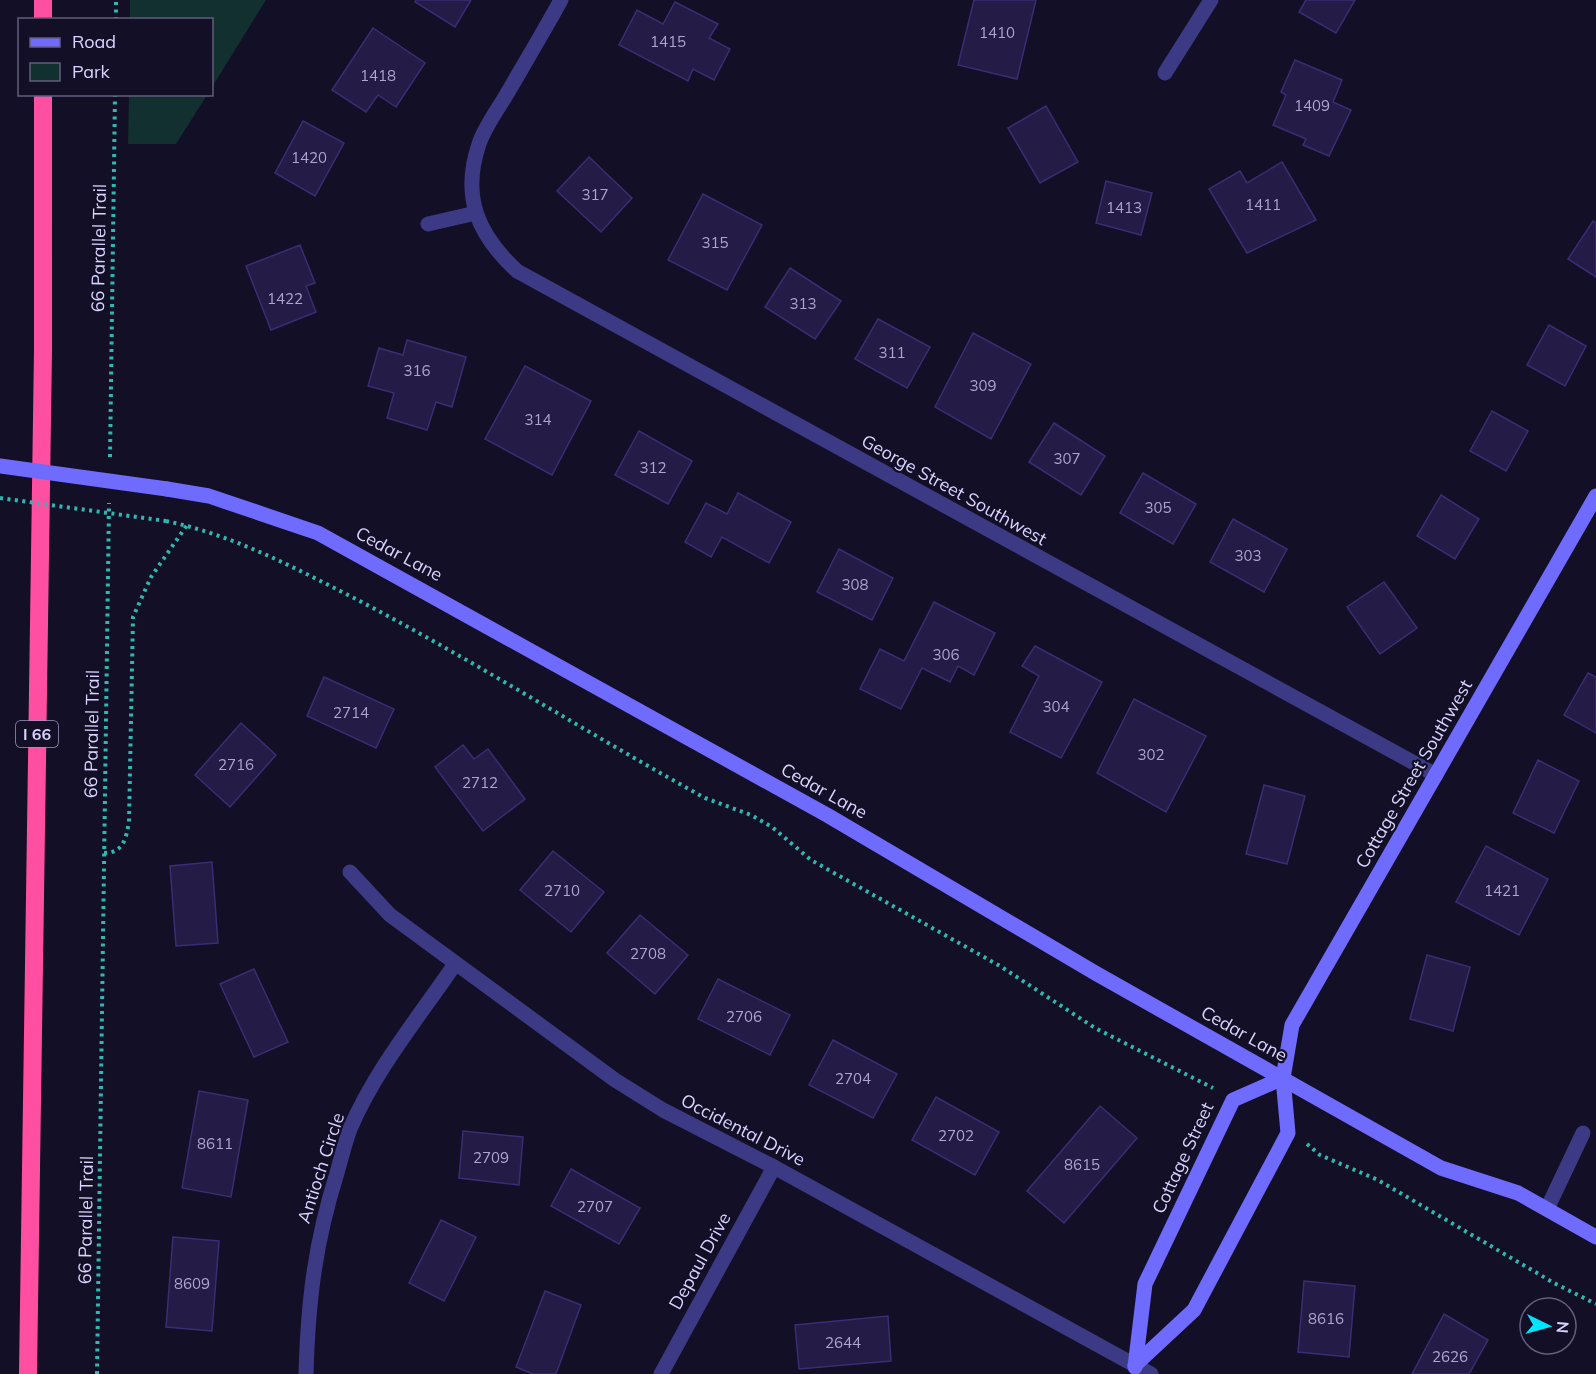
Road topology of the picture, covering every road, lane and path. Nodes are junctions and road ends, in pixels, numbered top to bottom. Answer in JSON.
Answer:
{"nodes":[{"id":1,"x":43,"y":0,"type":"edge"},
{"id":2,"x":116,"y":0,"type":"edge"},
{"id":3,"x":561,"y":0,"type":"edge"},
{"id":4,"x":1211,"y":0,"type":"edge"},
{"id":5,"x":43,"y":18,"type":"edge"},
{"id":6,"x":116,"y":18,"type":"edge"},
{"id":7,"x":1165,"y":74,"type":"dead end"},
{"id":8,"x":43,"y":96,"type":"edge"},
{"id":9,"x":115,"y":96,"type":"edge"},
{"id":10,"x":476,"y":213,"type":"junction"},
{"id":11,"x":428,"y":224,"type":"dead end"},
{"id":12,"x":110,"y":462,"type":"dead end"},
{"id":13,"x":0,"y":466,"type":"edge"},
{"id":14,"x":1596,"y":496,"type":"edge"},
{"id":15,"x":109,"y":497,"type":"dead end"},
{"id":16,"x":0,"y":498,"type":"edge"},
{"id":17,"x":187,"y":525,"type":"junction"},
{"id":18,"x":1436,"y":775,"type":"junction"},
{"id":19,"x":104,"y":853,"type":"junction"},
{"id":20,"x":350,"y":872,"type":"dead end"},
{"id":21,"x":454,"y":964,"type":"junction"},
{"id":22,"x":1283,"y":1078,"type":"junction"},
{"id":23,"x":1233,"y":1100,"type":"junction"},
{"id":24,"x":1288,"y":1133,"type":"junction"},
{"id":25,"x":1583,"y":1133,"type":"dead end"},
{"id":26,"x":774,"y":1167,"type":"junction"},
{"id":27,"x":1547,"y":1209,"type":"junction"},
{"id":28,"x":1596,"y":1237,"type":"edge"},
{"id":29,"x":1596,"y":1304,"type":"edge"},
{"id":30,"x":1134,"y":1370,"type":"edge"},
{"id":31,"x":28,"y":1374,"type":"edge"},
{"id":32,"x":97,"y":1374,"type":"edge"},
{"id":33,"x":306,"y":1374,"type":"edge"},
{"id":34,"x":662,"y":1374,"type":"edge"},
{"id":35,"x":1151,"y":1374,"type":"edge"}],
"edges":[{"from":1,"to":5,"type":"highway"},
{"from":2,"to":6,"type":"path"},
{"from":3,"to":10,"type":"street"},
{"from":4,"to":7,"type":"street"},
{"from":8,"to":31,"type":"highway","number":"I 66"},
{"from":9,"to":12,"type":"path","name":"66 Parallel Trail"},
{"from":10,"to":11,"type":"street"},
{"from":10,"to":18,"type":"street","name":"George Street Southwest"},
{"from":13,"to":22,"type":"main road","name":"Cedar Lane","bridge":true},
{"from":14,"to":18,"type":"main road","name":"Cottage Street Southwest"},
{"from":15,"to":19,"type":"path","name":"66 Parallel Trail"},
{"from":16,"to":17,"type":"path","bridge":true},
{"from":17,"to":19,"type":"path"},
{"from":17,"to":23,"type":"path"},
{"from":18,"to":22,"type":"main road","name":"Cottage Street Southwest"},
{"from":19,"to":32,"type":"path","name":"66 Parallel Trail"},
{"from":20,"to":21,"type":"street","name":"Occidental Drive"},
{"from":21,"to":26,"type":"street","name":"Occidental Drive"},
{"from":21,"to":33,"type":"street","name":"Antioch Circle"},
{"from":22,"to":23,"type":"main road","name":"Cottage Street"},
{"from":22,"to":24,"type":"main road"},
{"from":22,"to":27,"type":"main road","name":"Cedar Lane"},
{"from":23,"to":30,"type":"main road","name":"Cottage Street"},
{"from":24,"to":29,"type":"path"},
{"from":24,"to":30,"type":"main road"},
{"from":25,"to":27,"type":"street"},
{"from":26,"to":30,"type":"street","name":"Occidental Drive"},
{"from":26,"to":34,"type":"street","name":"Depaul Drive"},
{"from":27,"to":28,"type":"main road","name":"Cedar Lane"},
{"from":30,"to":35,"type":"street","name":"Occidental Drive"}]}
